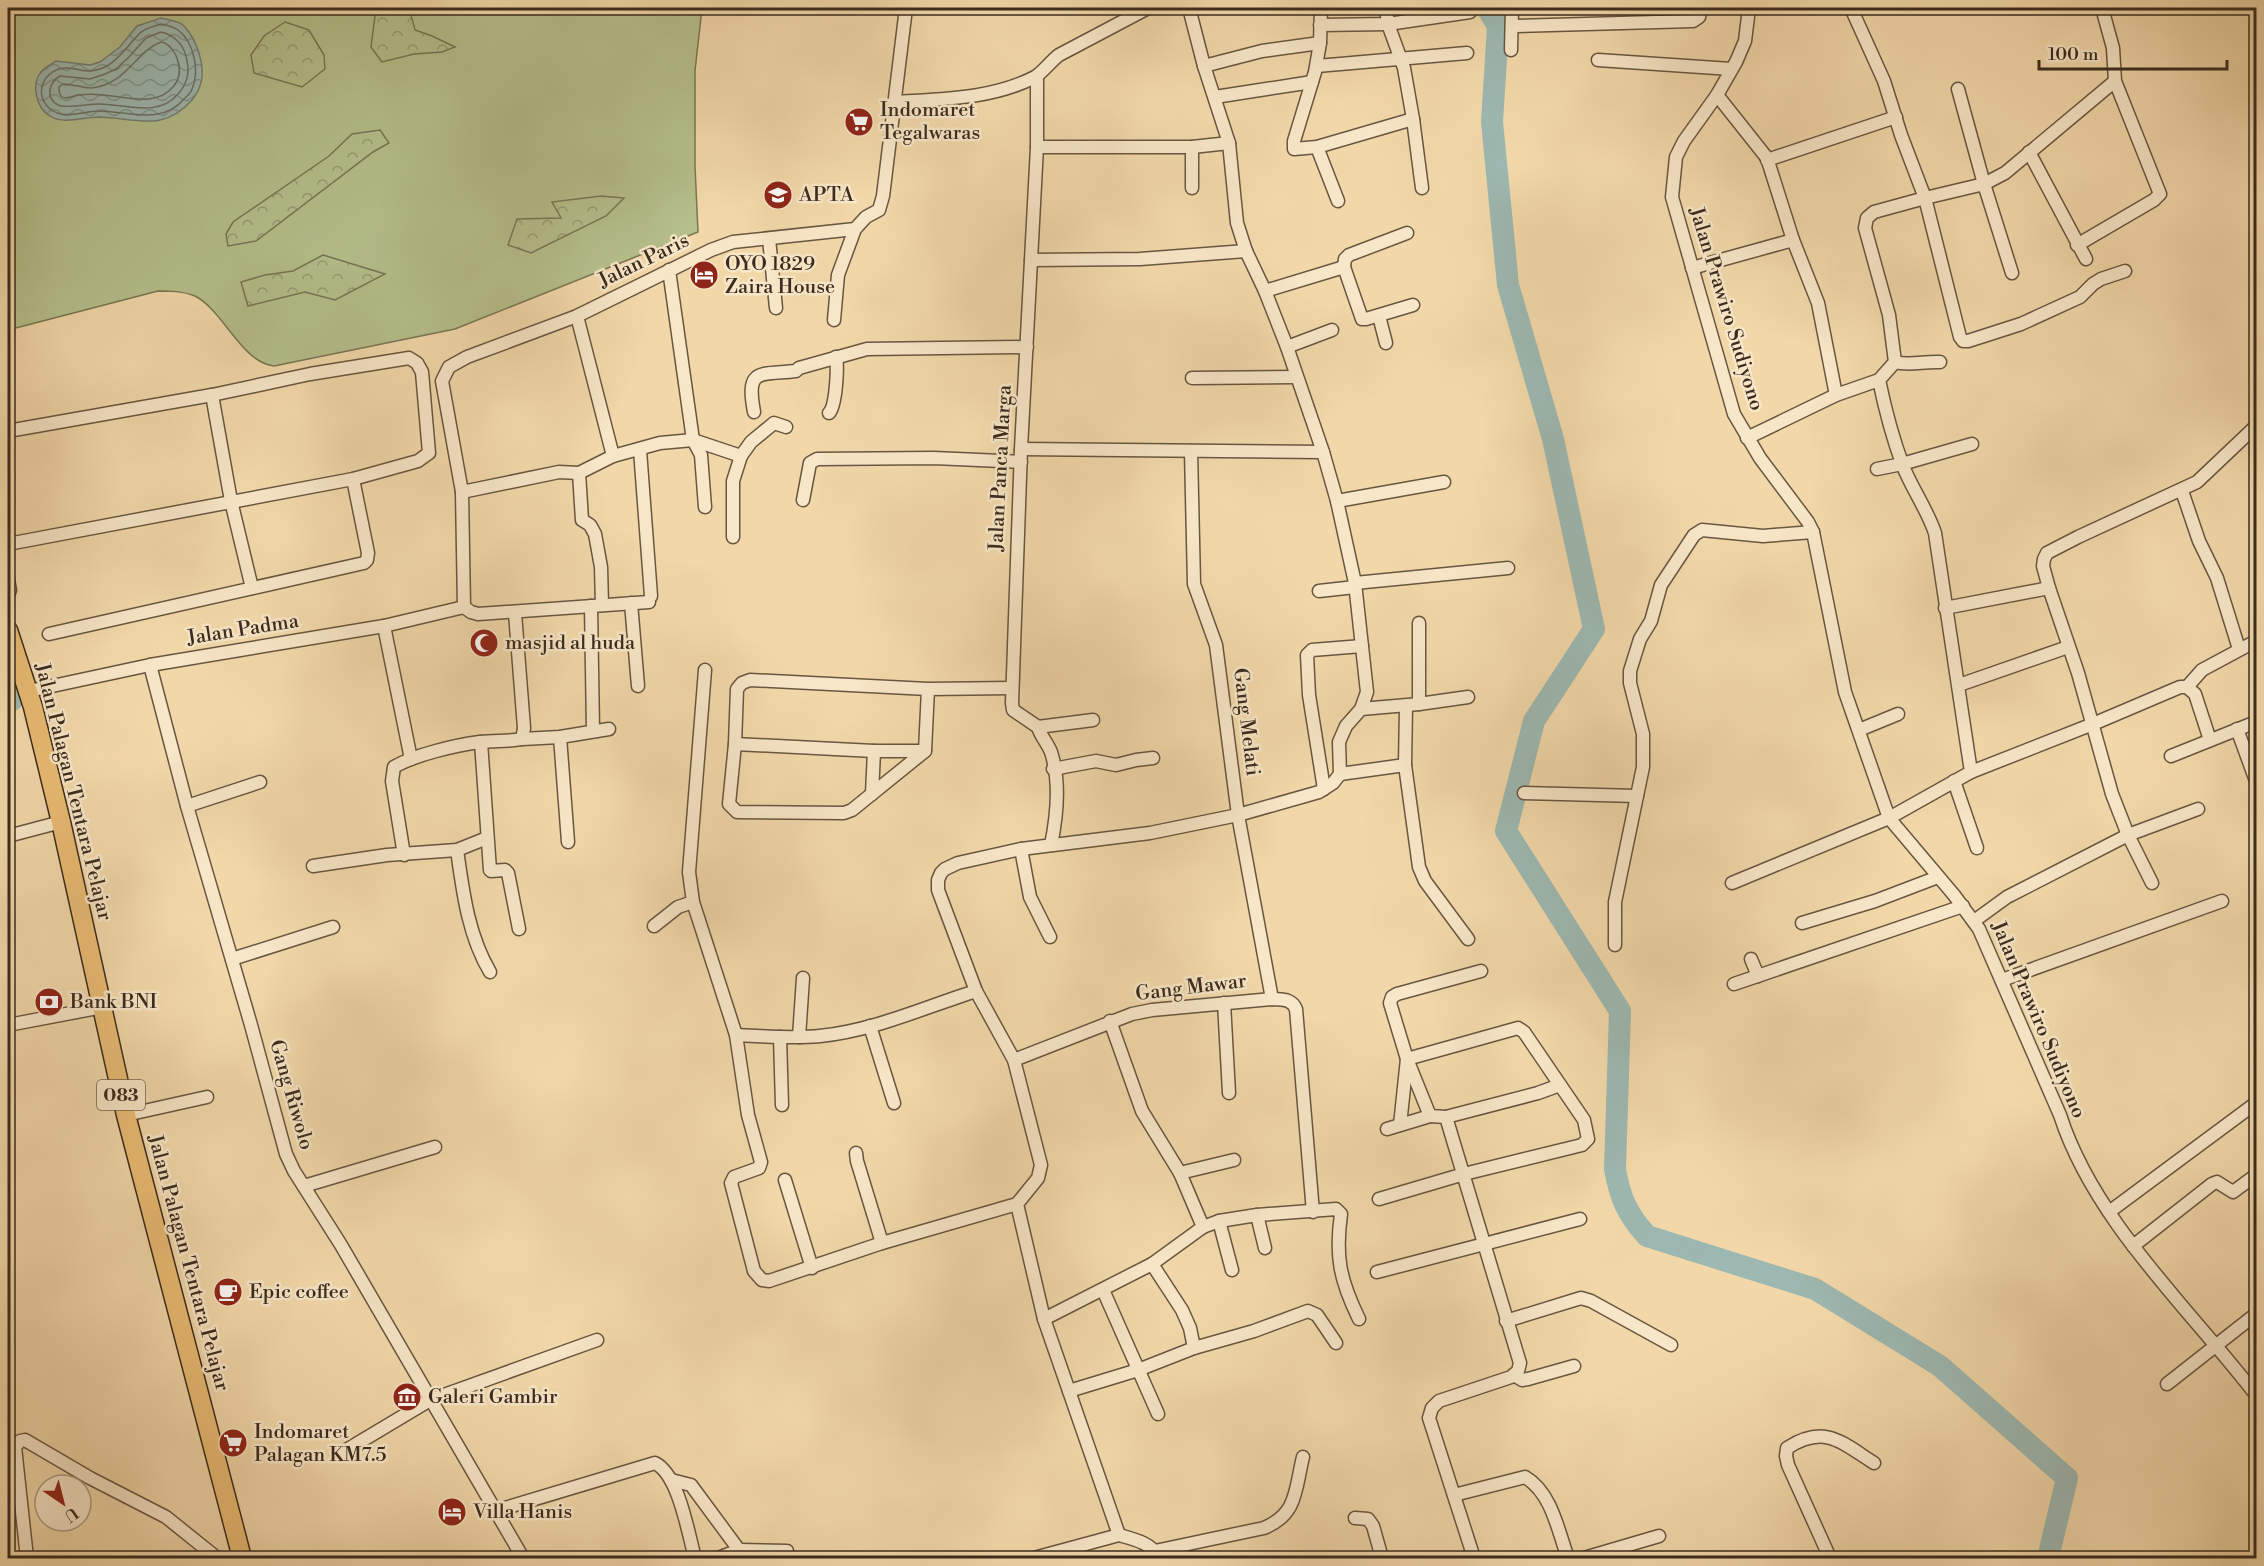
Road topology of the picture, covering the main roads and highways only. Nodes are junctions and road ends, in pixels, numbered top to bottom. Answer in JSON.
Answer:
{"nodes":[{"id":1,"x":8,"y":630,"type":"edge"},
{"id":2,"x":242,"y":1558,"type":"edge"}],
"edges":[{"from":1,"to":2,"type":"main road","name":"Jalan Palagan Tentara Pelajar","number":"083"}]}
